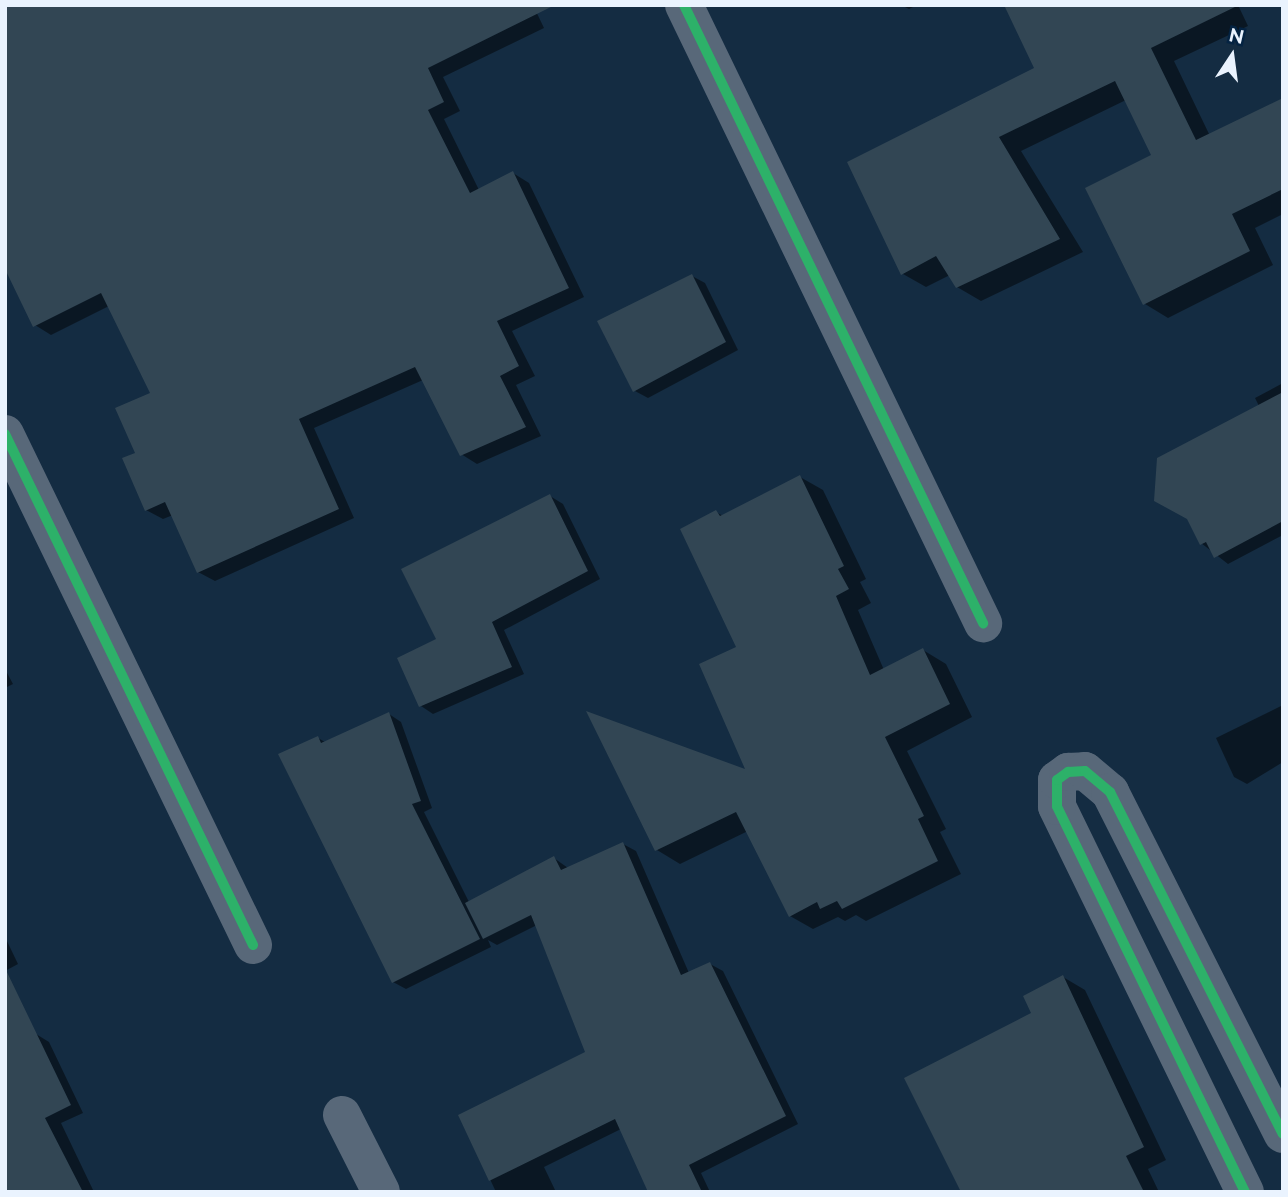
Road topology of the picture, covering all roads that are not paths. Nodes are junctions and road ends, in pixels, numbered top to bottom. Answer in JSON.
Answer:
{"nodes":[{"id":1,"x":684,"y":5,"type":"edge"},
{"id":2,"x":5,"y":433,"type":"edge"},
{"id":3,"x":983,"y":623,"type":"dead end"},
{"id":4,"x":253,"y":945,"type":"dead end"},
{"id":5,"x":342,"y":1115,"type":"dead end"},
{"id":6,"x":1283,"y":1134,"type":"edge"},
{"id":7,"x":381,"y":1192,"type":"edge"},
{"id":8,"x":1245,"y":1192,"type":"edge"}],
"edges":[{"from":1,"to":3,"type":"street"},
{"from":2,"to":4,"type":"street"},
{"from":5,"to":7,"type":"street"},
{"from":6,"to":8,"type":"street"}]}
